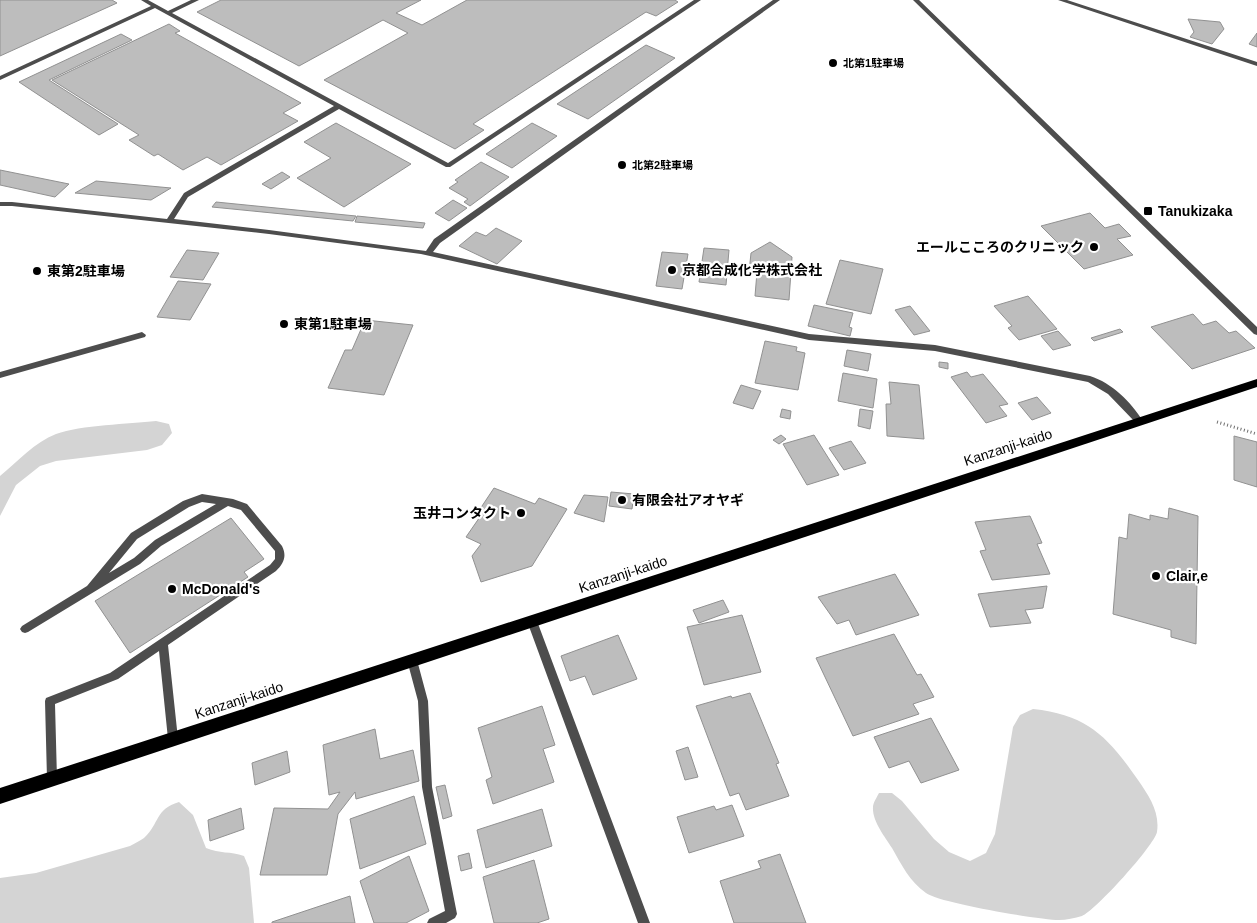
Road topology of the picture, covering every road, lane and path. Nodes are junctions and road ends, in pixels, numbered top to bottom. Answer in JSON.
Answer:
{"nodes":[{"id":1,"x":144,"y":0,"type":"edge"},
{"id":2,"x":196,"y":0,"type":"edge"},
{"id":3,"x":698,"y":0,"type":"edge"},
{"id":4,"x":777,"y":0,"type":"edge"},
{"id":5,"x":916,"y":0,"type":"edge"},
{"id":6,"x":1061,"y":0,"type":"edge"},
{"id":7,"x":155,"y":6,"type":"junction"},
{"id":8,"x":168,"y":13,"type":"junction"},
{"id":9,"x":1257,"y":64,"type":"edge"},
{"id":10,"x":0,"y":78,"type":"edge"},
{"id":11,"x":339,"y":106,"type":"junction"},
{"id":12,"x":0,"y":204,"type":"edge"},
{"id":13,"x":169,"y":221,"type":"junction"},
{"id":14,"x":428,"y":254,"type":"junction"},
{"id":15,"x":1257,"y":332,"type":"edge"},
{"id":16,"x":142,"y":335,"type":"dead end"},
{"id":17,"x":0,"y":374,"type":"edge"},
{"id":18,"x":1257,"y":382,"type":"edge"},
{"id":19,"x":1139,"y":421,"type":"junction"},
{"id":20,"x":1217,"y":422,"type":"dead end"},
{"id":21,"x":1257,"y":434,"type":"edge"},
{"id":22,"x":227,"y":502,"type":"junction"},
{"id":23,"x":91,"y":588,"type":"junction"},
{"id":24,"x":532,"y":621,"type":"junction"},
{"id":25,"x":25,"y":629,"type":"dead end"},
{"id":26,"x":163,"y":642,"type":"junction"},
{"id":27,"x":412,"y":660,"type":"junction"},
{"id":28,"x":174,"y":739,"type":"junction"},
{"id":29,"x":52,"y":779,"type":"junction"},
{"id":30,"x":0,"y":796,"type":"edge"},
{"id":31,"x":433,"y":923,"type":"edge"},
{"id":32,"x":644,"y":923,"type":"edge"}],
"edges":[{"from":1,"to":7,"type":"street"},
{"from":2,"to":8,"type":"street"},
{"from":3,"to":11,"type":"street"},
{"from":4,"to":14,"type":"street"},
{"from":5,"to":15,"type":"street"},
{"from":6,"to":9,"type":"street"},
{"from":7,"to":8,"type":"street"},
{"from":7,"to":10,"type":"street"},
{"from":8,"to":11,"type":"street"},
{"from":11,"to":13,"type":"street"},
{"from":12,"to":13,"type":"street"},
{"from":13,"to":14,"type":"street"},
{"from":14,"to":19,"type":"street"},
{"from":16,"to":17,"type":"street"},
{"from":18,"to":19,"type":"main road","name":"Kanzanji-kaido"},
{"from":19,"to":24,"type":"main road","name":"Kanzanji-kaido"},
{"from":20,"to":21,"type":"path"},
{"from":22,"to":23,"type":"street"},
{"from":22,"to":23,"type":"street"},
{"from":22,"to":26,"type":"street"},
{"from":23,"to":25,"type":"street"},
{"from":24,"to":27,"type":"main road","name":"Kanzanji-kaido"},
{"from":24,"to":32,"type":"street"},
{"from":26,"to":28,"type":"street"},
{"from":26,"to":29,"type":"street"},
{"from":27,"to":28,"type":"main road","name":"Kanzanji-kaido"},
{"from":27,"to":31,"type":"street"},
{"from":28,"to":29,"type":"main road","name":"Kanzanji-kaido"},
{"from":29,"to":30,"type":"main road","name":"Kanzanji-kaido"}]}
